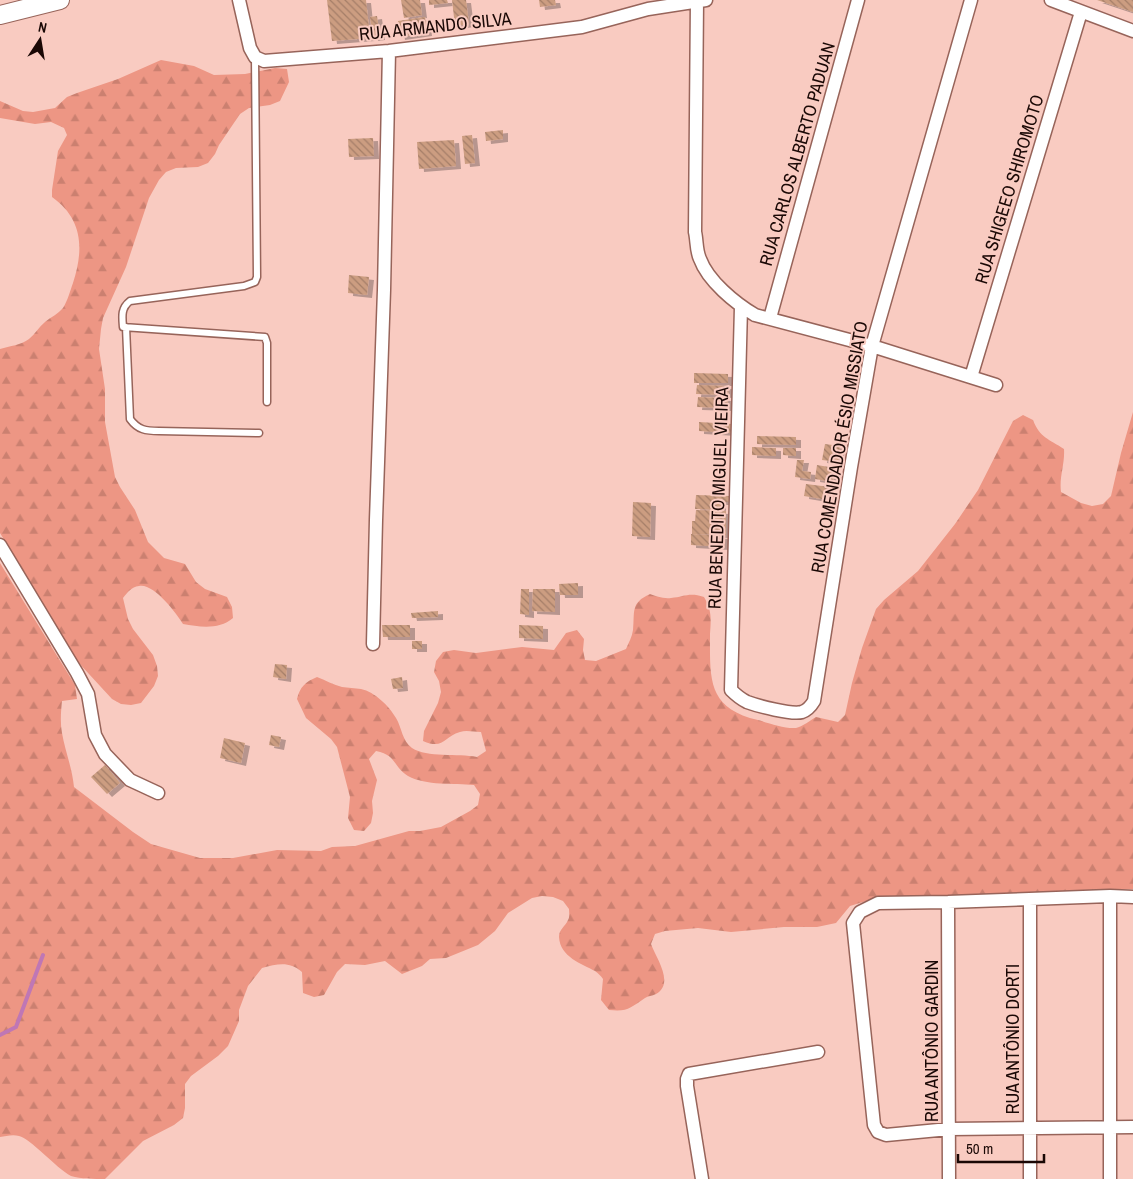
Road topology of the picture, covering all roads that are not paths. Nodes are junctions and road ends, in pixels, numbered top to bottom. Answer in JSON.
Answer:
{"nodes":[{"id":1,"x":239,"y":0,"type":"edge"},
{"id":2,"x":700,"y":0,"type":"edge"},
{"id":3,"x":858,"y":0,"type":"edge"},
{"id":4,"x":972,"y":0,"type":"edge"},
{"id":5,"x":1051,"y":0,"type":"edge"},
{"id":6,"x":51,"y":1,"type":"edge"},
{"id":7,"x":1081,"y":12,"type":"junction"},
{"id":8,"x":0,"y":15,"type":"edge"},
{"id":9,"x":1130,"y":30,"type":"edge"},
{"id":10,"x":389,"y":51,"type":"junction"},
{"id":11,"x":255,"y":57,"type":"junction"},
{"id":12,"x":741,"y":307,"type":"junction"},
{"id":13,"x":770,"y":318,"type":"junction"},
{"id":14,"x":126,"y":327,"type":"junction"},
{"id":15,"x":872,"y":346,"type":"junction"},
{"id":16,"x":972,"y":377,"type":"junction"},
{"id":17,"x":996,"y":385,"type":"dead end"},
{"id":18,"x":266,"y":402,"type":"dead end"},
{"id":19,"x":259,"y":433,"type":"dead end"},
{"id":20,"x":0,"y":545,"type":"edge"},
{"id":21,"x":373,"y":644,"type":"dead end"},
{"id":22,"x":814,"y":701,"type":"joint"},
{"id":23,"x":158,"y":793,"type":"dead end"},
{"id":24,"x":1110,"y":896,"type":"junction"},
{"id":25,"x":1133,"y":897,"type":"edge"},
{"id":26,"x":1030,"y":899,"type":"junction"},
{"id":27,"x":948,"y":902,"type":"junction"},
{"id":28,"x":818,"y":1052,"type":"dead end"},
{"id":29,"x":1133,"y":1127,"type":"edge"},
{"id":30,"x":1030,"y":1128,"type":"junction"},
{"id":31,"x":1111,"y":1128,"type":"junction"},
{"id":32,"x":949,"y":1130,"type":"junction"},
{"id":33,"x":702,"y":1179,"type":"edge"},
{"id":34,"x":949,"y":1179,"type":"edge"},
{"id":35,"x":1030,"y":1179,"type":"edge"},
{"id":36,"x":1110,"y":1179,"type":"edge"}],
"edges":[{"from":1,"to":11,"type":"street"},
{"from":2,"to":10,"type":"street","name":"RUA ARMANDO SILVA"},
{"from":2,"to":12,"type":"street"},
{"from":3,"to":13,"type":"street","name":"RUA CARLOS ALBERTO PADUAN"},
{"from":4,"to":15,"type":"street","name":"RUA COMENDADOR ÉSIO MISSIATO"},
{"from":5,"to":7,"type":"street"},
{"from":6,"to":8,"type":"street"},
{"from":7,"to":9,"type":"street"},
{"from":7,"to":16,"type":"street","name":"RUA SHIGEEO SHIROMOTO"},
{"from":10,"to":11,"type":"street","name":"RUA ARMANDO SILVA"},
{"from":10,"to":21,"type":"street"},
{"from":11,"to":14,"type":"lane"},
{"from":12,"to":13,"type":"street"},
{"from":12,"to":22,"type":"street","name":"RUA BENEDITO MIGUEL VIEIRA"},
{"from":13,"to":15,"type":"street"},
{"from":14,"to":18,"type":"lane"},
{"from":14,"to":19,"type":"lane"},
{"from":15,"to":16,"type":"street"},
{"from":15,"to":22,"type":"street","name":"RUA COMENDADOR ÉSIO MISSIATO"},
{"from":16,"to":17,"type":"street"},
{"from":20,"to":23,"type":"street"},
{"from":24,"to":25,"type":"street"},
{"from":24,"to":26,"type":"street"},
{"from":24,"to":31,"type":"street"},
{"from":26,"to":27,"type":"street"},
{"from":26,"to":30,"type":"street","name":"RUA ANTÔNIO DORTI"},
{"from":27,"to":32,"type":"street","name":"RUA ANTÔNIO GARDIN"},
{"from":27,"to":32,"type":"street"},
{"from":28,"to":33,"type":"street"},
{"from":29,"to":31,"type":"street"},
{"from":30,"to":31,"type":"street"},
{"from":30,"to":32,"type":"street"},
{"from":30,"to":35,"type":"street","name":"RUA ANTÔNIO DORTI"},
{"from":31,"to":36,"type":"street"},
{"from":32,"to":34,"type":"street","name":"RUA ANTÔNIO GARDIN"}]}
